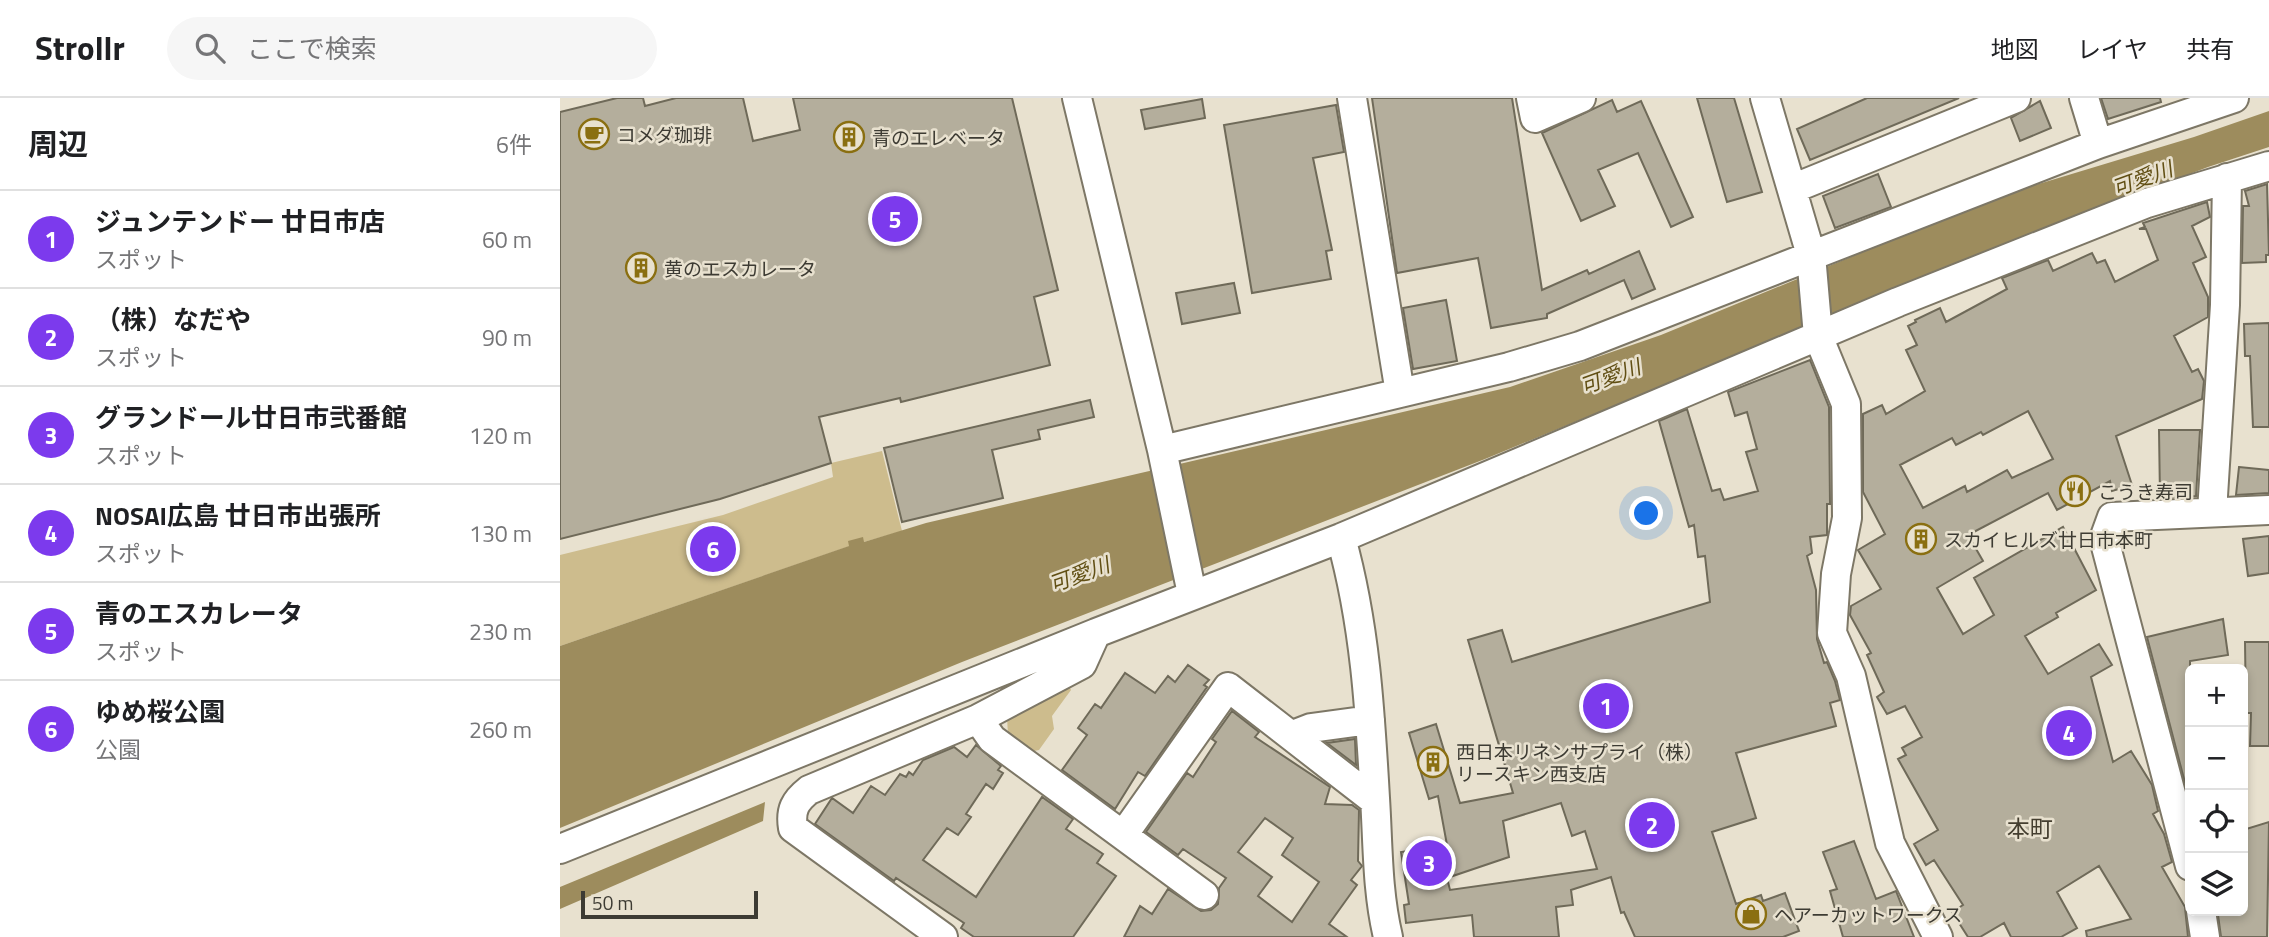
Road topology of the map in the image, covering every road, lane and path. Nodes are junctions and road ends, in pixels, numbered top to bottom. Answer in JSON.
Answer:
{"nodes":[{"id":1,"x":1077,"y":98,"type":"edge"},
{"id":2,"x":1352,"y":98,"type":"edge"},
{"id":3,"x":1531,"y":98,"type":"edge"},
{"id":4,"x":1581,"y":98,"type":"edge"},
{"id":5,"x":1765,"y":98,"type":"edge"},
{"id":6,"x":2016,"y":98,"type":"edge"},
{"id":7,"x":2084,"y":98,"type":"edge"},
{"id":8,"x":2234,"y":98,"type":"edge"},
{"id":9,"x":2098,"y":144,"type":"junction"},
{"id":10,"x":2269,"y":166,"type":"edge"},
{"id":11,"x":2227,"y":178,"type":"junction"},
{"id":12,"x":1792,"y":189,"type":"junction"},
{"id":13,"x":1810,"y":259,"type":"junction"},
{"id":14,"x":1817,"y":327,"type":"junction"},
{"id":15,"x":1399,"y":393,"type":"junction"},
{"id":16,"x":1164,"y":457,"type":"junction"},
{"id":17,"x":2269,"y":510,"type":"edge"},
{"id":18,"x":2212,"y":512,"type":"junction"},
{"id":19,"x":1341,"y":538,"type":"junction"},
{"id":20,"x":1191,"y":587,"type":"junction"},
{"id":21,"x":1096,"y":633,"type":"junction"},
{"id":22,"x":978,"y":719,"type":"junction"},
{"id":23,"x":1370,"y":720,"type":"junction"},
{"id":24,"x":1293,"y":735,"type":"junction"},
{"id":25,"x":1375,"y":801,"type":"junction"},
{"id":26,"x":1124,"y":834,"type":"junction"},
{"id":27,"x":560,"y":849,"type":"edge"},
{"id":28,"x":2187,"y":853,"type":"edge"},
{"id":29,"x":1205,"y":895,"type":"dead end"},
{"id":30,"x":2202,"y":916,"type":"edge"},
{"id":31,"x":943,"y":937,"type":"edge"},
{"id":32,"x":1388,"y":937,"type":"edge"},
{"id":33,"x":1938,"y":937,"type":"edge"},
{"id":34,"x":2205,"y":937,"type":"edge"}],
"edges":[{"from":1,"to":16,"type":"street"},
{"from":2,"to":15,"type":"street"},
{"from":3,"to":4,"type":"street"},
{"from":5,"to":12,"type":"street"},
{"from":6,"to":12,"type":"street"},
{"from":7,"to":9,"type":"street"},
{"from":8,"to":9,"type":"street"},
{"from":9,"to":13,"type":"street"},
{"from":10,"to":11,"type":"street"},
{"from":11,"to":14,"type":"street"},
{"from":11,"to":18,"type":"street"},
{"from":12,"to":13,"type":"street"},
{"from":13,"to":14,"type":"street"},
{"from":13,"to":15,"type":"street"},
{"from":14,"to":19,"type":"street"},
{"from":14,"to":33,"type":"street"},
{"from":15,"to":16,"type":"street"},
{"from":16,"to":20,"type":"street"},
{"from":17,"to":18,"type":"street"},
{"from":18,"to":28,"type":"street"},
{"from":19,"to":20,"type":"street"},
{"from":19,"to":23,"type":"street"},
{"from":20,"to":21,"type":"street"},
{"from":21,"to":22,"type":"street"},
{"from":21,"to":27,"type":"street"},
{"from":22,"to":26,"type":"street"},
{"from":22,"to":31,"type":"street"},
{"from":23,"to":24,"type":"street"},
{"from":23,"to":25,"type":"street"},
{"from":24,"to":25,"type":"street"},
{"from":24,"to":26,"type":"street"},
{"from":25,"to":32,"type":"street"},
{"from":26,"to":29,"type":"street"},
{"from":30,"to":34,"type":"street"}]}
